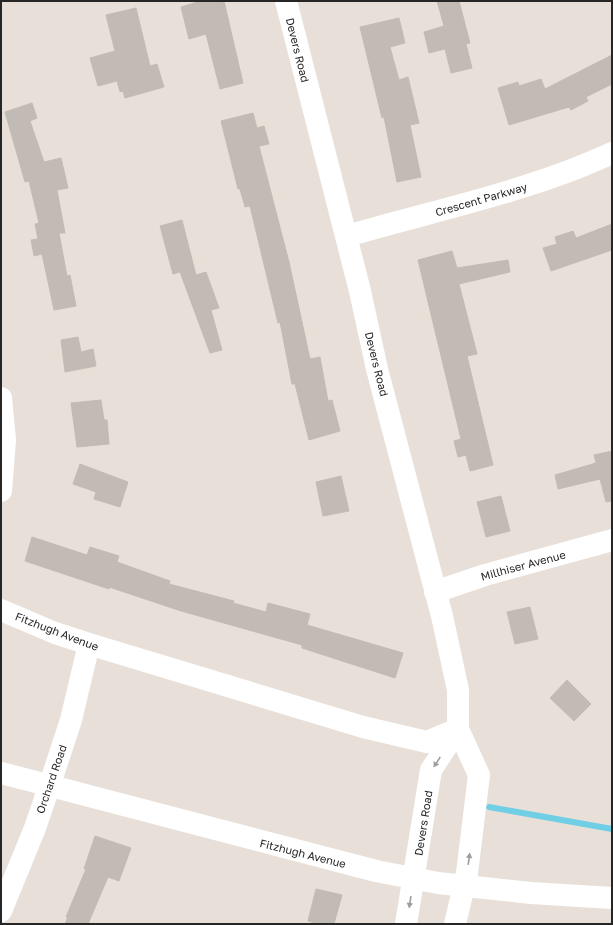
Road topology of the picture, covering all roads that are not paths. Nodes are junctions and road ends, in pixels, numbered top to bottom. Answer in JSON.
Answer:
{"nodes":[{"id":1,"x":286,"y":1,"type":"edge"},
{"id":2,"x":612,"y":153,"type":"edge"},
{"id":3,"x":347,"y":236,"type":"junction"},
{"id":4,"x":1,"y":398,"type":"edge"},
{"id":5,"x":1,"y":491,"type":"edge"},
{"id":6,"x":612,"y":540,"type":"edge"},
{"id":7,"x":435,"y":592,"type":"junction"},
{"id":8,"x":1,"y":610,"type":"edge"},
{"id":9,"x":89,"y":644,"type":"junction"},
{"id":10,"x":458,"y":729,"type":"junction"},
{"id":11,"x":1,"y":773,"type":"edge"},
{"id":12,"x":49,"y":787,"type":"junction"},
{"id":13,"x":414,"y":878,"type":"junction"},
{"id":14,"x":463,"y":885,"type":"junction"},
{"id":15,"x":612,"y":898,"type":"edge"},
{"id":16,"x":1,"y":911,"type":"edge"},
{"id":17,"x":406,"y":924,"type":"edge"},
{"id":18,"x":455,"y":924,"type":"edge"}],
"edges":[{"from":1,"to":3,"type":"street","name":"Devers Road"},
{"from":2,"to":3,"type":"street","name":"Crescent Parkway"},
{"from":3,"to":7,"type":"street","name":"Devers Road"},
{"from":4,"to":5,"type":"street"},
{"from":6,"to":7,"type":"street","name":"Millhiser Avenue"},
{"from":7,"to":10,"type":"street","name":"Devers Road"},
{"from":8,"to":9,"type":"street","name":"Fitzhugh Avenue"},
{"from":9,"to":10,"type":"street","name":"Fitzhugh Avenue"},
{"from":9,"to":12,"type":"street","name":"Orchard Road"},
{"from":10,"to":13,"type":"street","name":"Devers Road","one_way":true},
{"from":14,"to":10,"type":"street","name":"Devers Road","one_way":true},
{"from":11,"to":12,"type":"street","name":"Fitzhugh Avenue"},
{"from":12,"to":13,"type":"street","name":"Fitzhugh Avenue"},
{"from":12,"to":16,"type":"street","name":"Orchard Road"},
{"from":13,"to":14,"type":"street","name":"Fitzhugh Avenue"},
{"from":13,"to":17,"type":"street","name":"Devers Road","one_way":true},
{"from":14,"to":15,"type":"street","name":"Fitzhugh Avenue"},
{"from":14,"to":18,"type":"street","name":"Devers Road"}]}
